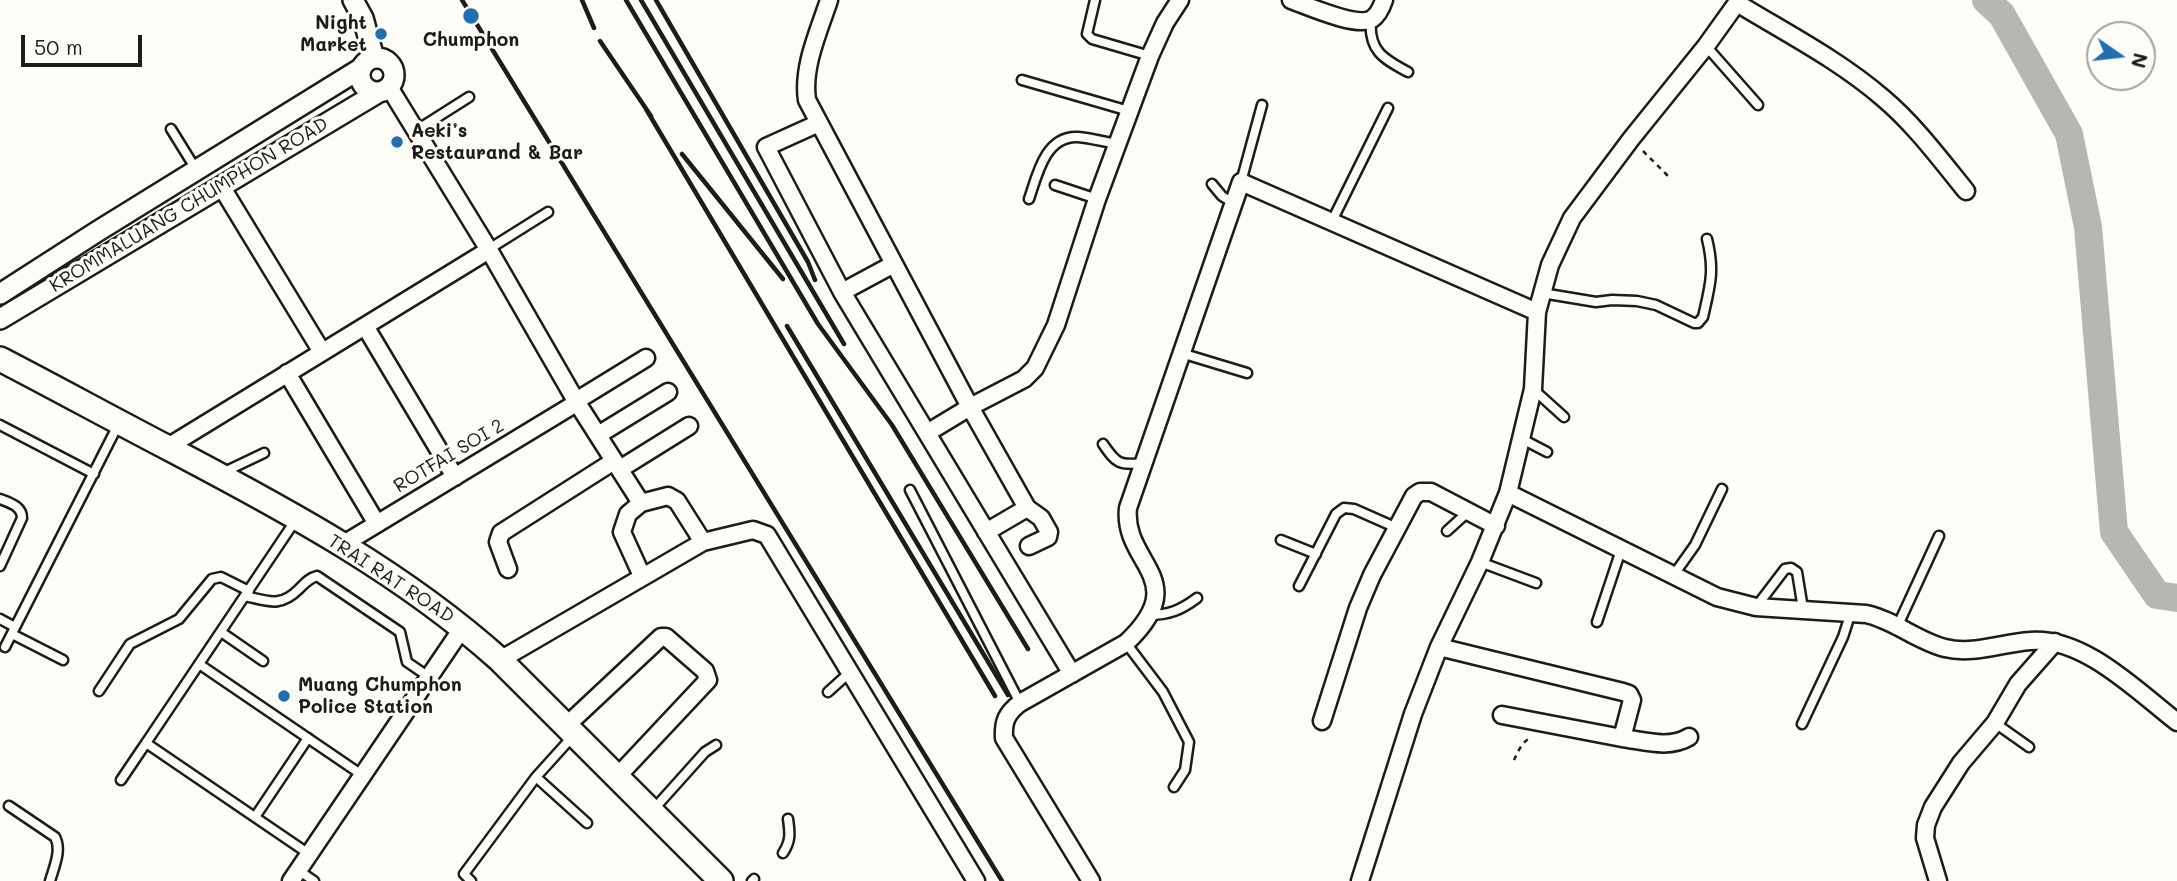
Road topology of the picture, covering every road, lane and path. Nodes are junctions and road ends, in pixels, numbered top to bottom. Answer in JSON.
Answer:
{"nodes":[{"id":1,"x":830,"y":0,"type":"edge"},
{"id":2,"x":1095,"y":0,"type":"edge"},
{"id":3,"x":1180,"y":0,"type":"edge"},
{"id":4,"x":1291,"y":0,"type":"edge"},
{"id":5,"x":1384,"y":0,"type":"edge"},
{"id":6,"x":1738,"y":1,"type":"edge"},
{"id":7,"x":356,"y":2,"type":"edge"},
{"id":8,"x":1371,"y":19,"type":"junction"},
{"id":9,"x":1706,"y":46,"type":"junction"},
{"id":10,"x":1150,"y":56,"type":"junction"},
{"id":11,"x":367,"y":63,"type":"junction"},
{"id":12,"x":1408,"y":72,"type":"dead end"},
{"id":13,"x":1022,"y":80,"type":"dead end"},
{"id":14,"x":384,"y":90,"type":"junction"},
{"id":15,"x":469,"y":97,"type":"dead end"},
{"id":16,"x":1262,"y":105,"type":"dead end"},
{"id":17,"x":1758,"y":105,"type":"dead end"},
{"id":18,"x":1388,"y":108,"type":"dead end"},
{"id":19,"x":1129,"y":111,"type":"junction"},
{"id":20,"x":819,"y":123,"type":"junction"},
{"id":21,"x":171,"y":130,"type":"dead end"},
{"id":22,"x":417,"y":130,"type":"junction"},
{"id":23,"x":1630,"y":139,"type":"junction"},
{"id":24,"x":1117,"y":144,"type":"junction"},
{"id":25,"x":203,"y":167,"type":"junction"},
{"id":26,"x":1668,"y":176,"type":"dead end"},
{"id":27,"x":1241,"y":182,"type":"junction"},
{"id":28,"x":1055,"y":184,"type":"dead end"},
{"id":29,"x":1212,"y":184,"type":"dead end"},
{"id":30,"x":222,"y":186,"type":"junction"},
{"id":31,"x":1966,"y":191,"type":"dead end"},
{"id":32,"x":1029,"y":199,"type":"dead end"},
{"id":33,"x":1097,"y":199,"type":"junction"},
{"id":34,"x":1233,"y":203,"type":"junction"},
{"id":35,"x":548,"y":212,"type":"dead end"},
{"id":36,"x":1331,"y":223,"type":"junction"},
{"id":37,"x":98,"y":231,"type":"junction"},
{"id":38,"x":1707,"y":239,"type":"dead end"},
{"id":39,"x":489,"y":250,"type":"junction"},
{"id":40,"x":110,"y":253,"type":"junction"},
{"id":41,"x":894,"y":264,"type":"junction"},
{"id":42,"x":842,"y":292,"type":"junction"},
{"id":43,"x":1541,"y":293,"type":"junction"},
{"id":44,"x":0,"y":294,"type":"edge"},
{"id":45,"x":1537,"y":312,"type":"junction"},
{"id":46,"x":0,"y":319,"type":"edge"},
{"id":47,"x":365,"y":326,"type":"junction"},
{"id":48,"x":322,"y":352,"type":"junction"},
{"id":49,"x":1181,"y":352,"type":"junction"},
{"id":50,"x":646,"y":358,"type":"dead end"},
{"id":51,"x":2,"y":364,"type":"edge"},
{"id":52,"x":287,"y":373,"type":"junction"},
{"id":53,"x":1247,"y":373,"type":"dead end"},
{"id":54,"x":1533,"y":389,"type":"junction"},
{"id":55,"x":668,"y":392,"type":"dead end"},
{"id":56,"x":577,"y":402,"type":"junction"},
{"id":57,"x":970,"y":407,"type":"junction"},
{"id":58,"x":1564,"y":417,"type":"dead end"},
{"id":59,"x":120,"y":422,"type":"junction"},
{"id":60,"x":0,"y":425,"type":"edge"},
{"id":61,"x":689,"y":426,"type":"dead end"},
{"id":62,"x":927,"y":433,"type":"junction"},
{"id":63,"x":598,"y":435,"type":"junction"},
{"id":64,"x":1522,"y":439,"type":"junction"},
{"id":65,"x":1103,"y":444,"type":"dead end"},
{"id":66,"x":166,"y":448,"type":"junction"},
{"id":67,"x":264,"y":453,"type":"dead end"},
{"id":68,"x":1547,"y":453,"type":"dead end"},
{"id":69,"x":1143,"y":463,"type":"junction"},
{"id":70,"x":617,"y":465,"type":"junction"},
{"id":71,"x":94,"y":474,"type":"junction"},
{"id":72,"x":218,"y":475,"type":"junction"},
{"id":73,"x":455,"y":477,"type":"junction"},
{"id":74,"x":1722,"y":489,"type":"dead end"},
{"id":75,"x":910,"y":490,"type":"dead end"},
{"id":76,"x":1508,"y":493,"type":"junction"},
{"id":77,"x":0,"y":499,"type":"edge"},
{"id":78,"x":640,"y":503,"type":"junction"},
{"id":79,"x":1027,"y":508,"type":"junction"},
{"id":80,"x":1469,"y":511,"type":"junction"},
{"id":81,"x":296,"y":518,"type":"junction"},
{"id":82,"x":377,"y":524,"type":"junction"},
{"id":83,"x":1496,"y":526,"type":"junction"},
{"id":84,"x":1396,"y":528,"type":"junction"},
{"id":85,"x":1447,"y":530,"type":"dead end"},
{"id":86,"x":986,"y":532,"type":"junction"},
{"id":87,"x":1939,"y":536,"type":"dead end"},
{"id":88,"x":1281,"y":540,"type":"dead end"},
{"id":89,"x":704,"y":542,"type":"junction"},
{"id":90,"x":342,"y":545,"type":"junction"},
{"id":91,"x":1029,"y":546,"type":"dead end"},
{"id":92,"x":1621,"y":551,"type":"junction"},
{"id":93,"x":1316,"y":554,"type":"junction"},
{"id":94,"x":1480,"y":562,"type":"junction"},
{"id":95,"x":0,"y":566,"type":"edge"},
{"id":96,"x":508,"y":569,"type":"dead end"},
{"id":97,"x":642,"y":576,"type":"junction"},
{"id":98,"x":1673,"y":576,"type":"junction"},
{"id":99,"x":1535,"y":583,"type":"dead end"},
{"id":100,"x":1300,"y":586,"type":"dead end"},
{"id":101,"x":247,"y":594,"type":"junction"},
{"id":102,"x":1197,"y":598,"type":"dead end"},
{"id":103,"x":1756,"y":607,"type":"junction"},
{"id":104,"x":1803,"y":610,"type":"junction"},
{"id":105,"x":1851,"y":612,"type":"junction"},
{"id":106,"x":1149,"y":615,"type":"junction"},
{"id":107,"x":0,"y":619,"type":"edge"},
{"id":108,"x":1597,"y":622,"type":"dead end"},
{"id":109,"x":1898,"y":625,"type":"junction"},
{"id":110,"x":463,"y":627,"type":"junction"},
{"id":111,"x":14,"y":630,"type":"junction"},
{"id":112,"x":221,"y":632,"type":"junction"},
{"id":113,"x":2055,"y":642,"type":"junction"},
{"id":114,"x":1126,"y":643,"type":"junction"},
{"id":115,"x":5,"y":647,"type":"dead end"},
{"id":116,"x":1439,"y":648,"type":"junction"},
{"id":117,"x":64,"y":660,"type":"dead end"},
{"id":118,"x":500,"y":660,"type":"junction"},
{"id":119,"x":263,"y":661,"type":"dead end"},
{"id":120,"x":199,"y":664,"type":"junction"},
{"id":121,"x":849,"y":673,"type":"junction"},
{"id":122,"x":1072,"y":674,"type":"junction"},
{"id":123,"x":429,"y":677,"type":"junction"},
{"id":124,"x":99,"y":691,"type":"dead end"},
{"id":125,"x":828,"y":692,"type":"dead end"},
{"id":126,"x":1020,"y":703,"type":"junction"},
{"id":127,"x":1502,"y":715,"type":"dead end"},
{"id":128,"x":1322,"y":721,"type":"dead end"},
{"id":129,"x":2177,"y":722,"type":"edge"},
{"id":130,"x":1994,"y":723,"type":"junction"},
{"id":131,"x":1802,"y":724,"type":"dead end"},
{"id":132,"x":570,"y":730,"type":"junction"},
{"id":133,"x":1689,"y":737,"type":"dead end"},
{"id":134,"x":308,"y":738,"type":"junction"},
{"id":135,"x":1622,"y":738,"type":"junction"},
{"id":136,"x":146,"y":743,"type":"junction"},
{"id":137,"x":716,"y":745,"type":"dead end"},
{"id":138,"x":2029,"y":747,"type":"dead end"},
{"id":139,"x":362,"y":775,"type":"junction"},
{"id":140,"x":536,"y":777,"type":"junction"},
{"id":141,"x":616,"y":778,"type":"junction"},
{"id":142,"x":121,"y":780,"type":"dead end"},
{"id":143,"x":1174,"y":787,"type":"dead end"},
{"id":144,"x":9,"y":806,"type":"dead end"},
{"id":145,"x":652,"y":813,"type":"junction"},
{"id":146,"x":255,"y":817,"type":"junction"},
{"id":147,"x":788,"y":819,"type":"dead end"},
{"id":148,"x":587,"y":823,"type":"dead end"},
{"id":149,"x":783,"y":853,"type":"dead end"},
{"id":150,"x":309,"y":854,"type":"junction"},
{"id":151,"x":294,"y":875,"type":"edge"},
{"id":152,"x":462,"y":877,"type":"edge"},
{"id":153,"x":50,"y":881,"type":"edge"},
{"id":154,"x":314,"y":881,"type":"edge"},
{"id":155,"x":471,"y":881,"type":"edge"},
{"id":156,"x":721,"y":881,"type":"edge"},
{"id":157,"x":976,"y":881,"type":"edge"},
{"id":158,"x":1091,"y":881,"type":"edge"},
{"id":159,"x":1360,"y":881,"type":"edge"},
{"id":160,"x":1938,"y":881,"type":"edge"}],
"edges":[{"from":1,"to":20,"type":"street"},
{"from":2,"to":10,"type":"lane"},
{"from":3,"to":10,"type":"street"},
{"from":4,"to":8,"type":"street"},
{"from":5,"to":8,"type":"street"},
{"from":6,"to":9,"type":"street"},
{"from":6,"to":31,"type":"street"},
{"from":7,"to":11,"type":"street"},
{"from":8,"to":12,"type":"lane"},
{"from":9,"to":17,"type":"lane"},
{"from":9,"to":23,"type":"street"},
{"from":10,"to":19,"type":"street"},
{"from":11,"to":14,"type":"street"},
{"from":11,"to":14,"type":"street"},
{"from":11,"to":25,"type":"street","name":"KROMMALUANG CHUMPHON ROAD"},
{"from":13,"to":19,"type":"lane"},
{"from":14,"to":22,"type":"street"},
{"from":14,"to":30,"type":"street","name":"KROMMALUANG CHUMPHON ROAD"},
{"from":15,"to":22,"type":"lane"},
{"from":16,"to":27,"type":"lane"},
{"from":18,"to":36,"type":"lane"},
{"from":19,"to":24,"type":"street"},
{"from":20,"to":41,"type":"street"},
{"from":20,"to":42,"type":"street"},
{"from":21,"to":25,"type":"lane"},
{"from":22,"to":39,"type":"street"},
{"from":23,"to":26,"type":"path"},
{"from":23,"to":43,"type":"street"},
{"from":24,"to":32,"type":"lane"},
{"from":24,"to":33,"type":"street"},
{"from":25,"to":30,"type":"street"},
{"from":25,"to":37,"type":"street","name":"KROMMALUANG CHUMPHON ROAD"},
{"from":27,"to":34,"type":"street"},
{"from":27,"to":36,"type":"street"},
{"from":28,"to":33,"type":"lane"},
{"from":29,"to":34,"type":"lane"},
{"from":30,"to":40,"type":"street","name":"KROMMALUANG CHUMPHON ROAD"},
{"from":30,"to":48,"type":"street"},
{"from":33,"to":57,"type":"street"},
{"from":34,"to":49,"type":"street"},
{"from":35,"to":39,"type":"lane"},
{"from":36,"to":45,"type":"street"},
{"from":37,"to":40,"type":"street"},
{"from":37,"to":44,"type":"street","name":"KROMMALUANG CHUMPHON ROAD"},
{"from":38,"to":43,"type":"lane"},
{"from":39,"to":47,"type":"street"},
{"from":39,"to":56,"type":"street"},
{"from":40,"to":46,"type":"street","name":"KROMMALUANG CHUMPHON ROAD"},
{"from":41,"to":42,"type":"street"},
{"from":41,"to":57,"type":"street"},
{"from":42,"to":62,"type":"street"},
{"from":43,"to":45,"type":"street"},
{"from":45,"to":54,"type":"street"},
{"from":47,"to":48,"type":"street"},
{"from":47,"to":73,"type":"street"},
{"from":48,"to":52,"type":"street"},
{"from":49,"to":53,"type":"lane"},
{"from":49,"to":69,"type":"street"},
{"from":50,"to":56,"type":"street","name":"ROTFAI SOI 2"},
{"from":51,"to":59,"type":"main road","name":"TRAI RAT ROAD"},
{"from":52,"to":66,"type":"street"},
{"from":52,"to":82,"type":"street"},
{"from":54,"to":58,"type":"lane"},
{"from":54,"to":64,"type":"street"},
{"from":55,"to":63,"type":"street"},
{"from":56,"to":63,"type":"street"},
{"from":56,"to":73,"type":"street","name":"ROTFAI SOI 2"},
{"from":57,"to":62,"type":"street"},
{"from":57,"to":79,"type":"street"},
{"from":59,"to":66,"type":"main road","name":"TRAI RAT ROAD"},
{"from":59,"to":71,"type":"lane"},
{"from":60,"to":71,"type":"lane"},
{"from":61,"to":70,"type":"street"},
{"from":62,"to":86,"type":"street"},
{"from":63,"to":70,"type":"street"},
{"from":64,"to":68,"type":"lane"},
{"from":64,"to":76,"type":"street"},
{"from":65,"to":69,"type":"lane"},
{"from":66,"to":72,"type":"main road","name":"TRAI RAT ROAD"},
{"from":67,"to":72,"type":"lane"},
{"from":69,"to":106,"type":"street"},
{"from":70,"to":78,"type":"street"},
{"from":70,"to":96,"type":"street"},
{"from":71,"to":111,"type":"lane"},
{"from":72,"to":81,"type":"main road","name":"TRAI RAT ROAD"},
{"from":73,"to":82,"type":"street","name":"ROTFAI SOI 2"},
{"from":74,"to":98,"type":"lane"},
{"from":75,"to":126,"type":"lane"},
{"from":76,"to":83,"type":"street"},
{"from":76,"to":92,"type":"street"},
{"from":77,"to":95,"type":"lane"},
{"from":78,"to":89,"type":"street"},
{"from":78,"to":97,"type":"street"},
{"from":79,"to":86,"type":"street"},
{"from":79,"to":91,"type":"street"},
{"from":80,"to":83,"type":"street"},
{"from":80,"to":84,"type":"street"},
{"from":80,"to":85,"type":"lane"},
{"from":81,"to":90,"type":"main road","name":"TRAI RAT ROAD"},
{"from":81,"to":101,"type":"lane"},
{"from":82,"to":90,"type":"street","name":"ROTFAI SOI 2"},
{"from":83,"to":94,"type":"street"},
{"from":84,"to":93,"type":"lane"},
{"from":84,"to":128,"type":"street"},
{"from":86,"to":122,"type":"street"},
{"from":87,"to":109,"type":"lane"},
{"from":88,"to":93,"type":"lane"},
{"from":89,"to":97,"type":"street"},
{"from":89,"to":121,"type":"street"},
{"from":90,"to":110,"type":"main road","name":"TRAI RAT ROAD"},
{"from":92,"to":98,"type":"street"},
{"from":92,"to":108,"type":"lane"},
{"from":93,"to":100,"type":"lane"},
{"from":94,"to":99,"type":"lane"},
{"from":94,"to":116,"type":"street"},
{"from":97,"to":118,"type":"street"},
{"from":98,"to":103,"type":"street"},
{"from":101,"to":112,"type":"lane"},
{"from":101,"to":123,"type":"lane"},
{"from":101,"to":124,"type":"lane"},
{"from":102,"to":106,"type":"lane"},
{"from":103,"to":104,"type":"street"},
{"from":103,"to":104,"type":"lane"},
{"from":104,"to":105,"type":"street"},
{"from":105,"to":109,"type":"street"},
{"from":105,"to":131,"type":"lane"},
{"from":106,"to":114,"type":"street"},
{"from":107,"to":111,"type":"lane"},
{"from":109,"to":113,"type":"street"},
{"from":110,"to":118,"type":"main road","name":"TRAI RAT ROAD"},
{"from":110,"to":123,"type":"street"},
{"from":111,"to":115,"type":"lane"},
{"from":111,"to":117,"type":"lane"},
{"from":112,"to":119,"type":"lane"},
{"from":112,"to":120,"type":"lane"},
{"from":113,"to":129,"type":"street"},
{"from":113,"to":130,"type":"street"},
{"from":114,"to":122,"type":"street"},
{"from":114,"to":143,"type":"lane"},
{"from":116,"to":135,"type":"street"},
{"from":116,"to":159,"type":"street"},
{"from":118,"to":132,"type":"main road","name":"TRAI RAT ROAD"},
{"from":120,"to":134,"type":"lane"},
{"from":120,"to":136,"type":"lane"},
{"from":121,"to":125,"type":"lane"},
{"from":121,"to":157,"type":"street"},
{"from":122,"to":126,"type":"street"},
{"from":123,"to":139,"type":"street"},
{"from":126,"to":158,"type":"street"},
{"from":127,"to":135,"type":"street"},
{"from":130,"to":138,"type":"lane"},
{"from":130,"to":160,"type":"street"},
{"from":132,"to":140,"type":"lane"},
{"from":132,"to":141,"type":"main road","name":"TRAI RAT ROAD"},
{"from":132,"to":141,"type":"street"},
{"from":133,"to":135,"type":"street"},
{"from":134,"to":139,"type":"lane"},
{"from":134,"to":146,"type":"lane"},
{"from":136,"to":142,"type":"lane"},
{"from":136,"to":146,"type":"lane"},
{"from":137,"to":145,"type":"lane"},
{"from":139,"to":150,"type":"street"},
{"from":140,"to":148,"type":"lane"},
{"from":140,"to":152,"type":"lane"},
{"from":141,"to":145,"type":"main road","name":"TRAI RAT ROAD"},
{"from":144,"to":153,"type":"lane"},
{"from":145,"to":156,"type":"main road","name":"TRAI RAT ROAD"},
{"from":146,"to":150,"type":"lane"},
{"from":147,"to":149,"type":"lane"},
{"from":150,"to":151,"type":"street"},
{"from":151,"to":154,"type":"lane"},
{"from":152,"to":155,"type":"lane"}]}
